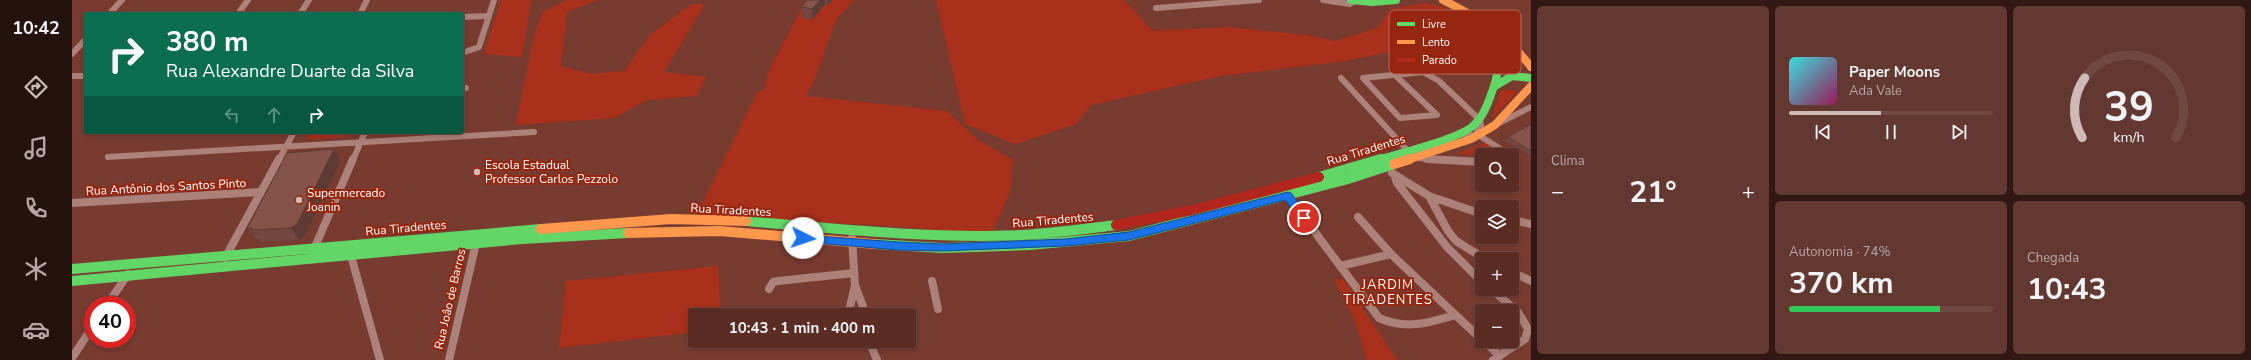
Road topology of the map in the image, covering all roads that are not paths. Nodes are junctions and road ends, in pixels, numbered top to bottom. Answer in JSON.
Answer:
{"nodes":[{"id":1,"x":122,"y":0,"type":"edge"},
{"id":2,"x":248,"y":0,"type":"edge"},
{"id":3,"x":309,"y":0,"type":"edge"},
{"id":4,"x":367,"y":0,"type":"edge"},
{"id":5,"x":494,"y":0,"type":"edge"},
{"id":6,"x":1259,"y":0,"type":"edge"},
{"id":7,"x":1323,"y":0,"type":"edge"},
{"id":8,"x":1353,"y":0,"type":"edge"},
{"id":9,"x":1396,"y":0,"type":"edge"},
{"id":10,"x":1443,"y":0,"type":"edge"},
{"id":11,"x":1156,"y":8,"type":"dead end"},
{"id":12,"x":1459,"y":10,"type":"edge"},
{"id":13,"x":111,"y":12,"type":"edge"},
{"id":14,"x":239,"y":12,"type":"edge"},
{"id":15,"x":301,"y":12,"type":"edge"},
{"id":16,"x":361,"y":12,"type":"edge"},
{"id":17,"x":488,"y":16,"type":"junction"},
{"id":18,"x":464,"y":17,"type":"edge"},
{"id":19,"x":84,"y":41,"type":"edge"},
{"id":20,"x":464,"y":53,"type":"edge"},
{"id":21,"x":72,"y":54,"type":"edge"},
{"id":22,"x":1521,"y":54,"type":"edge"},
{"id":23,"x":1531,"y":67,"type":"edge"},
{"id":24,"x":1403,"y":74,"type":"edge"},
{"id":25,"x":1428,"y":74,"type":"edge"},
{"id":26,"x":1495,"y":74,"type":"edge"},
{"id":27,"x":1395,"y":75,"type":"junction"},
{"id":28,"x":72,"y":76,"type":"edge"},
{"id":29,"x":84,"y":76,"type":"edge"},
{"id":30,"x":1341,"y":78,"type":"dead end"},
{"id":31,"x":1531,"y":78,"type":"edge"},
{"id":32,"x":1494,"y":86,"type":"junction"},
{"id":33,"x":1531,"y":86,"type":"edge"},
{"id":34,"x":1467,"y":106,"type":"junction"},
{"id":35,"x":1531,"y":107,"type":"edge"},
{"id":36,"x":1485,"y":111,"type":"junction"},
{"id":37,"x":1480,"y":120,"type":"junction"},
{"id":38,"x":1495,"y":126,"type":"junction"},
{"id":39,"x":534,"y":132,"type":"dead end"},
{"id":40,"x":293,"y":134,"type":"edge"},
{"id":41,"x":364,"y":134,"type":"edge"},
{"id":42,"x":1458,"y":134,"type":"junction"},
{"id":43,"x":1480,"y":136,"type":"junction"},
{"id":44,"x":359,"y":143,"type":"junction"},
{"id":45,"x":286,"y":147,"type":"junction"},
{"id":46,"x":1498,"y":148,"type":"edge"},
{"id":47,"x":1407,"y":150,"type":"junction"},
{"id":48,"x":108,"y":157,"type":"dead end"},
{"id":49,"x":1414,"y":158,"type":"junction"},
{"id":50,"x":1475,"y":162,"type":"edge"},
{"id":51,"x":1384,"y":167,"type":"junction"},
{"id":52,"x":1394,"y":174,"type":"junction"},
{"id":53,"x":1281,"y":187,"type":"junction"},
{"id":54,"x":261,"y":192,"type":"junction"},
{"id":55,"x":1255,"y":194,"type":"junction"},
{"id":56,"x":1288,"y":196,"type":"junction"},
{"id":57,"x":1429,"y":196,"type":"junction"},
{"id":58,"x":1263,"y":202,"type":"junction"},
{"id":59,"x":72,"y":203,"type":"edge"},
{"id":60,"x":1475,"y":212,"type":"edge"},
{"id":61,"x":1358,"y":216,"type":"dead end"},
{"id":62,"x":698,"y":219,"type":"junction"},
{"id":63,"x":709,"y":219,"type":"junction"},
{"id":64,"x":1519,"y":221,"type":"edge"},
{"id":65,"x":603,"y":224,"type":"junction"},
{"id":66,"x":763,"y":224,"type":"junction"},
{"id":67,"x":1531,"y":224,"type":"edge"},
{"id":68,"x":693,"y":231,"type":"junction"},
{"id":69,"x":704,"y":231,"type":"junction"},
{"id":70,"x":597,"y":234,"type":"junction"},
{"id":71,"x":761,"y":235,"type":"junction"},
{"id":72,"x":852,"y":237,"type":"junction"},
{"id":73,"x":994,"y":242,"type":"junction"},
{"id":74,"x":476,"y":243,"type":"junction"},
{"id":75,"x":314,"y":248,"type":"junction"},
{"id":76,"x":1475,"y":253,"type":"edge"},
{"id":77,"x":1391,"y":254,"type":"junction"},
{"id":78,"x":226,"y":255,"type":"junction"},
{"id":79,"x":351,"y":256,"type":"junction"},
{"id":80,"x":135,"y":264,"type":"junction"},
{"id":81,"x":1340,"y":266,"type":"junction"},
{"id":82,"x":72,"y":269,"type":"edge"},
{"id":83,"x":217,"y":270,"type":"junction"},
{"id":84,"x":854,"y":272,"type":"junction"},
{"id":85,"x":1519,"y":275,"type":"edge"},
{"id":86,"x":126,"y":276,"type":"junction"},
{"id":87,"x":1475,"y":276,"type":"edge"},
{"id":88,"x":72,"y":281,"type":"edge"},
{"id":89,"x":932,"y":281,"type":"dead end"},
{"id":90,"x":1531,"y":281,"type":"edge"},
{"id":91,"x":854,"y":285,"type":"junction"},
{"id":92,"x":769,"y":289,"type":"dead end"},
{"id":93,"x":113,"y":296,"type":"edge"},
{"id":94,"x":1499,"y":296,"type":"edge"},
{"id":95,"x":850,"y":307,"type":"dead end"},
{"id":96,"x":864,"y":308,"type":"edge"},
{"id":97,"x":938,"y":309,"type":"dead end"},
{"id":98,"x":1455,"y":315,"type":"junction"},
{"id":99,"x":1475,"y":333,"type":"edge"},
{"id":100,"x":84,"y":340,"type":"edge"},
{"id":101,"x":872,"y":348,"type":"edge"},
{"id":102,"x":1489,"y":348,"type":"edge"},
{"id":103,"x":72,"y":358,"type":"edge"},
{"id":104,"x":1497,"y":358,"type":"edge"},
{"id":105,"x":380,"y":360,"type":"edge"},
{"id":106,"x":448,"y":360,"type":"edge"},
{"id":107,"x":876,"y":360,"type":"edge"}],
"edges":[{"from":1,"to":13,"type":"street"},
{"from":2,"to":14,"type":"street"},
{"from":3,"to":15,"type":"street"},
{"from":4,"to":16,"type":"street"},
{"from":5,"to":17,"type":"street"},
{"from":6,"to":11,"type":"street"},
{"from":7,"to":8,"type":"street"},
{"from":8,"to":9,"type":"street"},
{"from":10,"to":12,"type":"street"},
{"from":17,"to":18,"type":"street"},
{"from":17,"to":20,"type":"street"},
{"from":19,"to":21,"type":"street"},
{"from":22,"to":23,"type":"street"},
{"from":24,"to":27,"type":"street"},
{"from":25,"to":34,"type":"street"},
{"from":26,"to":32,"type":"street","name":"Rua Tiradentes"},
{"from":27,"to":27,"type":"street"},
{"from":28,"to":29,"type":"street"},
{"from":30,"to":47,"type":"street"},
{"from":31,"to":32,"type":"street"},
{"from":32,"to":36,"type":"street","name":"Rua Tiradentes"},
{"from":33,"to":38,"type":"street","name":"Rua Tiradentes"},
{"from":34,"to":36,"type":"street"},
{"from":34,"to":37,"type":"street"},
{"from":35,"to":38,"type":"street","name":"Rua Tiradentes"},
{"from":36,"to":37,"type":"street","name":"Rua Tiradentes"},
{"from":37,"to":42,"type":"street","name":"Rua Tiradentes"},
{"from":37,"to":43,"type":"street"},
{"from":38,"to":43,"type":"street","name":"Rua Tiradentes"},
{"from":39,"to":44,"type":"street"},
{"from":40,"to":45,"type":"street"},
{"from":41,"to":44,"type":"street"},
{"from":42,"to":43,"type":"street"},
{"from":42,"to":47,"type":"street","name":"Rua Tiradentes"},
{"from":43,"to":46,"type":"street"},
{"from":43,"to":49,"type":"street","name":"Rua Tiradentes"},
{"from":44,"to":45,"type":"street"},
{"from":44,"to":75,"type":"street"},
{"from":45,"to":48,"type":"street"},
{"from":45,"to":54,"type":"street"},
{"from":47,"to":53,"type":"street","name":"Rua Tiradentes"},
{"from":49,"to":50,"type":"street","name":"Rua Tiradentes"},
{"from":49,"to":51,"type":"street","name":"Rua Tiradentes"},
{"from":51,"to":52,"type":"street"},
{"from":51,"to":56,"type":"street","name":"Rua Tiradentes"},
{"from":52,"to":57,"type":"street"},
{"from":52,"to":87,"type":"street"},
{"from":53,"to":55,"type":"street","name":"Rua Tiradentes"},
{"from":53,"to":56,"type":"street"},
{"from":54,"to":59,"type":"street","name":"Rua Antônio dos Santos Pinto"},
{"from":54,"to":78,"type":"street"},
{"from":55,"to":58,"type":"street"},
{"from":55,"to":73,"type":"street","name":"Rua Tiradentes"},
{"from":56,"to":58,"type":"street","name":"Rua Tiradentes"},
{"from":56,"to":81,"type":"street"},
{"from":57,"to":60,"type":"street"},
{"from":57,"to":76,"type":"street"},
{"from":58,"to":73,"type":"street","name":"Rua Tiradentes"},
{"from":61,"to":77,"type":"street"},
{"from":62,"to":63,"type":"street","name":"Rua Tiradentes"},
{"from":62,"to":65,"type":"street","name":"Rua Tiradentes"},
{"from":62,"to":68,"type":"street"},
{"from":63,"to":66,"type":"street","name":"Rua Tiradentes"},
{"from":63,"to":69,"type":"street"},
{"from":64,"to":67,"type":"street"},
{"from":65,"to":70,"type":"street"},
{"from":65,"to":75,"type":"street","name":"Rua Tiradentes"},
{"from":66,"to":71,"type":"street"},
{"from":66,"to":72,"type":"street","name":"Rua Tiradentes"},
{"from":68,"to":69,"type":"street","name":"Rua Tiradentes"},
{"from":68,"to":70,"type":"street","name":"Rua Tiradentes"},
{"from":69,"to":71,"type":"street","name":"Rua Tiradentes"},
{"from":70,"to":74,"type":"street","name":"Rua Tiradentes"},
{"from":71,"to":72,"type":"street","name":"Rua Tiradentes"},
{"from":72,"to":73,"type":"street","name":"Rua Tiradentes"},
{"from":72,"to":84,"type":"street"},
{"from":74,"to":79,"type":"street","name":"Rua Tiradentes"},
{"from":74,"to":106,"type":"street","name":"Rua Joâo de Barros"},
{"from":75,"to":78,"type":"street","name":"Rua Tiradentes"},
{"from":77,"to":81,"type":"street"},
{"from":77,"to":98,"type":"street"},
{"from":78,"to":80,"type":"street","name":"Rua Tiradentes"},
{"from":78,"to":83,"type":"street"},
{"from":79,"to":83,"type":"street","name":"Rua Tiradentes"},
{"from":79,"to":105,"type":"street"},
{"from":80,"to":82,"type":"street","name":"Rua Tiradentes"},
{"from":80,"to":86,"type":"street"},
{"from":81,"to":98,"type":"street"},
{"from":83,"to":86,"type":"street","name":"Rua Tiradentes"},
{"from":84,"to":91,"type":"street"},
{"from":84,"to":92,"type":"street"},
{"from":85,"to":90,"type":"street"},
{"from":86,"to":88,"type":"street","name":"Rua Tiradentes"},
{"from":86,"to":93,"type":"street"},
{"from":89,"to":97,"type":"street"},
{"from":91,"to":95,"type":"street"},
{"from":91,"to":96,"type":"street"},
{"from":94,"to":104,"type":"street"},
{"from":98,"to":99,"type":"street"},
{"from":100,"to":103,"type":"street"},
{"from":101,"to":107,"type":"street"},
{"from":102,"to":104,"type":"street"}]}
